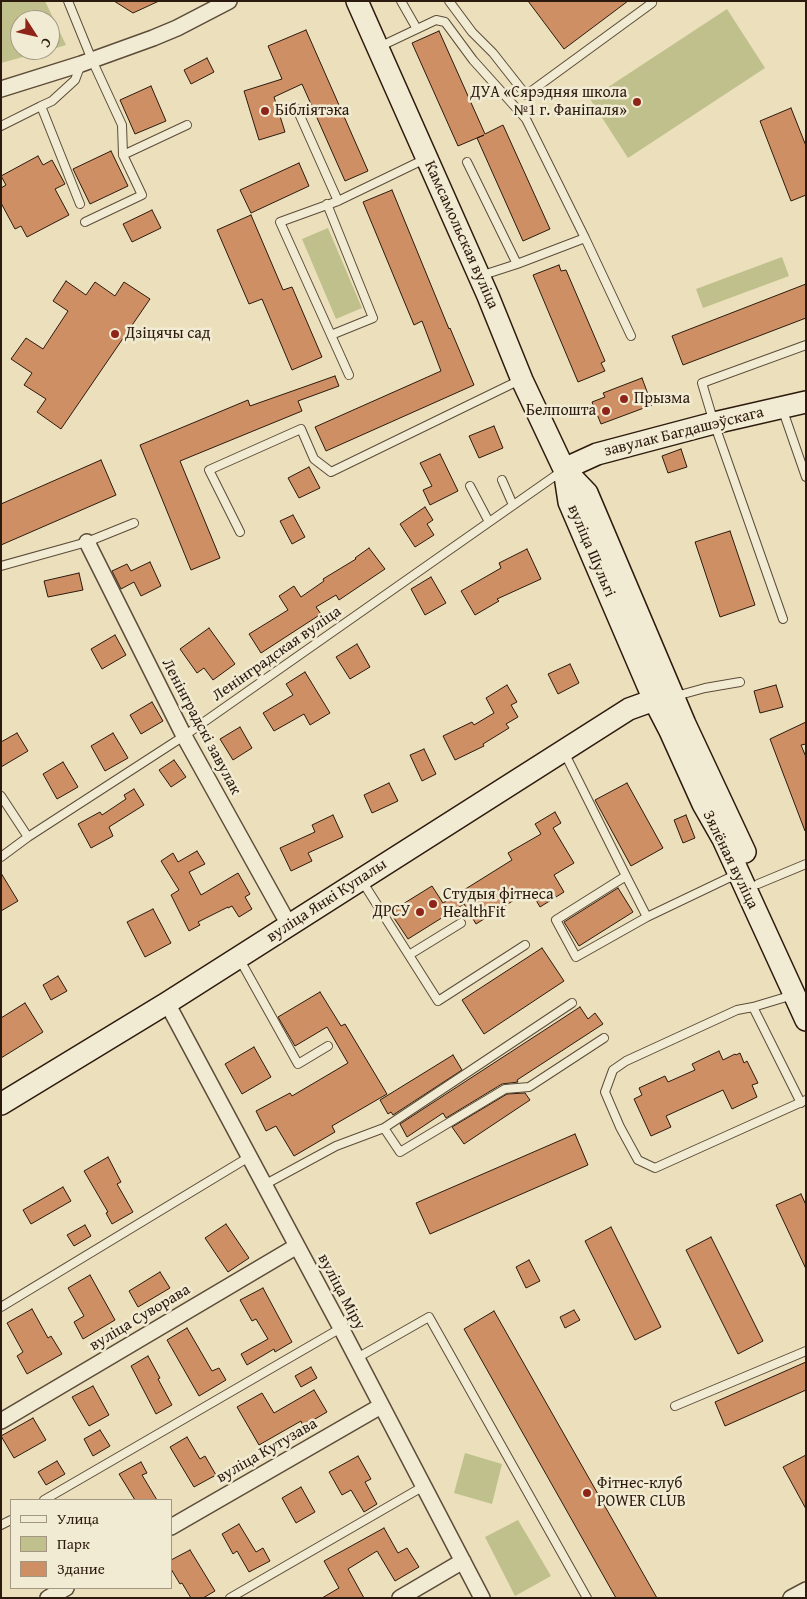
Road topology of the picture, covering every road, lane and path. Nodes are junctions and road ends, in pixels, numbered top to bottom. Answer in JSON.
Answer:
{"nodes":[{"id":1,"x":68,"y":1,"type":"edge"},
{"id":2,"x":229,"y":1,"type":"edge"},
{"id":3,"x":357,"y":1,"type":"edge"},
{"id":4,"x":401,"y":1,"type":"edge"},
{"id":5,"x":449,"y":1,"type":"edge"},
{"id":6,"x":650,"y":1,"type":"edge"},
{"id":7,"x":416,"y":29,"type":"junction"},
{"id":8,"x":378,"y":48,"type":"junction"},
{"id":9,"x":86,"y":62,"type":"junction"},
{"id":10,"x":1,"y":89,"type":"edge"},
{"id":11,"x":40,"y":106,"type":"junction"},
{"id":12,"x":297,"y":109,"type":"dead end"},
{"id":13,"x":187,"y":125,"type":"dead end"},
{"id":14,"x":1,"y":126,"type":"edge"},
{"id":15,"x":123,"y":155,"type":"junction"},
{"id":16,"x":426,"y":158,"type":"junction"},
{"id":17,"x":468,"y":162,"type":"dead end"},
{"id":18,"x":338,"y":201,"type":"junction"},
{"id":19,"x":80,"y":204,"type":"dead end"},
{"id":20,"x":327,"y":204,"type":"junction"},
{"id":21,"x":85,"y":222,"type":"dead end"},
{"id":22,"x":586,"y":238,"type":"junction"},
{"id":23,"x":517,"y":264,"type":"junction"},
{"id":24,"x":478,"y":276,"type":"junction"},
{"id":25,"x":331,"y":335,"type":"junction"},
{"id":26,"x":631,"y":336,"type":"dead end"},
{"id":27,"x":806,"y":345,"type":"edge"},
{"id":28,"x":349,"y":375,"type":"dead end"},
{"id":29,"x":522,"y":380,"type":"junction"},
{"id":30,"x":806,"y":402,"type":"edge"},
{"id":31,"x":782,"y":408,"type":"junction"},
{"id":32,"x":714,"y":423,"type":"junction"},
{"id":33,"x":564,"y":469,"type":"junction"},
{"id":34,"x":806,"y":477,"type":"edge"},
{"id":35,"x":502,"y":480,"type":"dead end"},
{"id":36,"x":470,"y":486,"type":"dead end"},
{"id":37,"x":513,"y":505,"type":"junction"},
{"id":38,"x":489,"y":522,"type":"junction"},
{"id":39,"x":134,"y":523,"type":"dead end"},
{"id":40,"x":240,"y":532,"type":"dead end"},
{"id":41,"x":87,"y":542,"type":"junction"},
{"id":42,"x":1,"y":566,"type":"edge"},
{"id":43,"x":783,"y":620,"type":"dead end"},
{"id":44,"x":740,"y":682,"type":"dead end"},
{"id":45,"x":664,"y":698,"type":"junction"},
{"id":46,"x":184,"y":736,"type":"junction"},
{"id":47,"x":563,"y":750,"type":"junction"},
{"id":48,"x":1,"y":796,"type":"edge"},
{"id":49,"x":28,"y":837,"type":"junction"},
{"id":50,"x":1,"y":857,"type":"edge"},
{"id":51,"x":806,"y":864,"type":"edge"},
{"id":52,"x":739,"y":874,"type":"junction"},
{"id":53,"x":626,"y":876,"type":"junction"},
{"id":54,"x":361,"y":879,"type":"junction"},
{"id":55,"x":758,"y":884,"type":"junction"},
{"id":56,"x":646,"y":917,"type":"junction"},
{"id":57,"x":461,"y":923,"type":"dead end"},
{"id":58,"x":289,"y":925,"type":"junction"},
{"id":59,"x":525,"y":945,"type":"dead end"},
{"id":60,"x":409,"y":955,"type":"junction"},
{"id":61,"x":238,"y":958,"type":"junction"},
{"id":62,"x":800,"y":991,"type":"edge"},
{"id":63,"x":167,"y":1003,"type":"junction"},
{"id":64,"x":572,"y":1003,"type":"dead end"},
{"id":65,"x":753,"y":1007,"type":"junction"},
{"id":66,"x":806,"y":1020,"type":"edge"},
{"id":67,"x":604,"y":1038,"type":"dead end"},
{"id":68,"x":328,"y":1046,"type":"dead end"},
{"id":69,"x":803,"y":1102,"type":"edge"},
{"id":70,"x":1,"y":1104,"type":"edge"},
{"id":71,"x":384,"y":1128,"type":"junction"},
{"id":72,"x":250,"y":1156,"type":"junction"},
{"id":73,"x":264,"y":1185,"type":"junction"},
{"id":74,"x":297,"y":1246,"type":"junction"},
{"id":75,"x":1,"y":1308,"type":"edge"},
{"id":76,"x":341,"y":1328,"type":"junction"},
{"id":77,"x":806,"y":1351,"type":"edge"},
{"id":78,"x":357,"y":1358,"type":"junction"},
{"id":79,"x":381,"y":1406,"type":"junction"},
{"id":80,"x":675,"y":1406,"type":"dead end"},
{"id":81,"x":1,"y":1421,"type":"edge"},
{"id":82,"x":424,"y":1486,"type":"junction"},
{"id":83,"x":46,"y":1499,"type":"edge"},
{"id":84,"x":172,"y":1526,"type":"edge"},
{"id":85,"x":463,"y":1561,"type":"junction"},
{"id":86,"x":64,"y":1589,"type":"edge"},
{"id":87,"x":806,"y":1590,"type":"edge"},
{"id":88,"x":48,"y":1598,"type":"edge"},
{"id":89,"x":230,"y":1598,"type":"edge"},
{"id":90,"x":400,"y":1598,"type":"edge"},
{"id":91,"x":482,"y":1598,"type":"edge"},
{"id":92,"x":587,"y":1598,"type":"edge"},
{"id":93,"x":791,"y":1598,"type":"edge"}],
"edges":[{"from":1,"to":9,"type":"lane"},
{"from":2,"to":9,"type":"street"},
{"from":3,"to":8,"type":"main road","name":"Камсамольская вуліца"},
{"from":4,"to":7,"type":"lane"},
{"from":5,"to":6,"type":"lane"},
{"from":7,"to":8,"type":"lane"},
{"from":7,"to":22,"type":"lane"},
{"from":8,"to":16,"type":"main road","name":"Камсамольская вуліца"},
{"from":9,"to":10,"type":"street"},
{"from":9,"to":11,"type":"lane"},
{"from":9,"to":15,"type":"lane"},
{"from":11,"to":14,"type":"lane"},
{"from":11,"to":19,"type":"lane"},
{"from":12,"to":18,"type":"lane"},
{"from":13,"to":15,"type":"lane"},
{"from":15,"to":21,"type":"lane"},
{"from":16,"to":18,"type":"lane"},
{"from":16,"to":24,"type":"main road","name":"Камсамольская вуліца"},
{"from":17,"to":23,"type":"lane"},
{"from":18,"to":20,"type":"lane"},
{"from":20,"to":25,"type":"lane"},
{"from":20,"to":25,"type":"lane"},
{"from":22,"to":23,"type":"lane"},
{"from":22,"to":26,"type":"lane"},
{"from":23,"to":24,"type":"lane"},
{"from":24,"to":29,"type":"main road","name":"Камсамольская вуліца"},
{"from":25,"to":28,"type":"lane"},
{"from":27,"to":32,"type":"lane"},
{"from":29,"to":33,"type":"main road","name":"Камсамольская вуліца"},
{"from":29,"to":40,"type":"lane"},
{"from":30,"to":31,"type":"main road","name":"завулак Багдашэўскага"},
{"from":31,"to":32,"type":"main road","name":"завулак Багдашэўскага"},
{"from":31,"to":34,"type":"lane"},
{"from":32,"to":33,"type":"main road","name":"завулак Багдашэўскага"},
{"from":32,"to":43,"type":"lane"},
{"from":33,"to":37,"type":"lane","name":"Ленінградская вуліца"},
{"from":33,"to":45,"type":"main road","name":"вуліца Шульгі"},
{"from":35,"to":37,"type":"lane"},
{"from":36,"to":38,"type":"lane"},
{"from":37,"to":38,"type":"lane","name":"Ленінградская вуліца"},
{"from":38,"to":46,"type":"lane","name":"Ленінградская вуліца"},
{"from":39,"to":41,"type":"lane"},
{"from":41,"to":42,"type":"lane"},
{"from":41,"to":46,"type":"street","name":"Ленінградскі завулак"},
{"from":44,"to":45,"type":"lane"},
{"from":45,"to":47,"type":"main road","name":"вуліца Янкі Купалы"},
{"from":45,"to":52,"type":"main road","name":"Зялёная вуліца"},
{"from":45,"to":55,"type":"main road","name":"Зялёная вуліца"},
{"from":46,"to":49,"type":"lane","name":"Ленінградская вуліца"},
{"from":46,"to":58,"type":"street","name":"Ленінградскі завулак"},
{"from":47,"to":53,"type":"lane"},
{"from":47,"to":54,"type":"main road","name":"вуліца Янкі Купалы"},
{"from":48,"to":49,"type":"lane"},
{"from":49,"to":50,"type":"lane","name":"Ленінградская вуліца"},
{"from":51,"to":55,"type":"lane"},
{"from":52,"to":56,"type":"lane"},
{"from":52,"to":62,"type":"main road","name":"Зялёная вуліца"},
{"from":53,"to":56,"type":"lane"},
{"from":53,"to":56,"type":"lane"},
{"from":54,"to":58,"type":"main road","name":"вуліца Янкі Купалы"},
{"from":54,"to":60,"type":"lane"},
{"from":55,"to":62,"type":"main road","name":"Зялёная вуліца"},
{"from":57,"to":60,"type":"lane"},
{"from":58,"to":61,"type":"main road","name":"вуліца Янкі Купалы"},
{"from":59,"to":60,"type":"lane"},
{"from":61,"to":63,"type":"main road","name":"вуліца Янкі Купалы"},
{"from":61,"to":68,"type":"lane"},
{"from":62,"to":65,"type":"lane"},
{"from":62,"to":66,"type":"main road","name":"Зялёная вуліца"},
{"from":63,"to":70,"type":"main road","name":"вуліца Янкі Купалы"},
{"from":63,"to":72,"type":"street","name":"вуліца Міру"},
{"from":64,"to":71,"type":"lane"},
{"from":65,"to":69,"type":"lane"},
{"from":65,"to":69,"type":"lane"},
{"from":67,"to":71,"type":"lane"},
{"from":71,"to":73,"type":"lane"},
{"from":72,"to":73,"type":"street","name":"вуліца Міру"},
{"from":72,"to":75,"type":"lane"},
{"from":73,"to":74,"type":"street","name":"вуліца Міру"},
{"from":74,"to":76,"type":"street","name":"вуліца Міру"},
{"from":74,"to":81,"type":"street","name":"вуліца Суворава"},
{"from":76,"to":78,"type":"street","name":"вуліца Міру"},
{"from":76,"to":83,"type":"lane"},
{"from":77,"to":80,"type":"lane"},
{"from":78,"to":79,"type":"street","name":"вуліца Міру"},
{"from":78,"to":92,"type":"lane"},
{"from":79,"to":82,"type":"street","name":"вуліца Міру"},
{"from":79,"to":84,"type":"street","name":"вуліца Кутузава"},
{"from":82,"to":85,"type":"street","name":"вуліца Міру"},
{"from":82,"to":89,"type":"lane"},
{"from":85,"to":90,"type":"street"},
{"from":85,"to":91,"type":"street","name":"вуліца Міру"},
{"from":86,"to":88,"type":"street"},
{"from":87,"to":93,"type":"street"}]}
